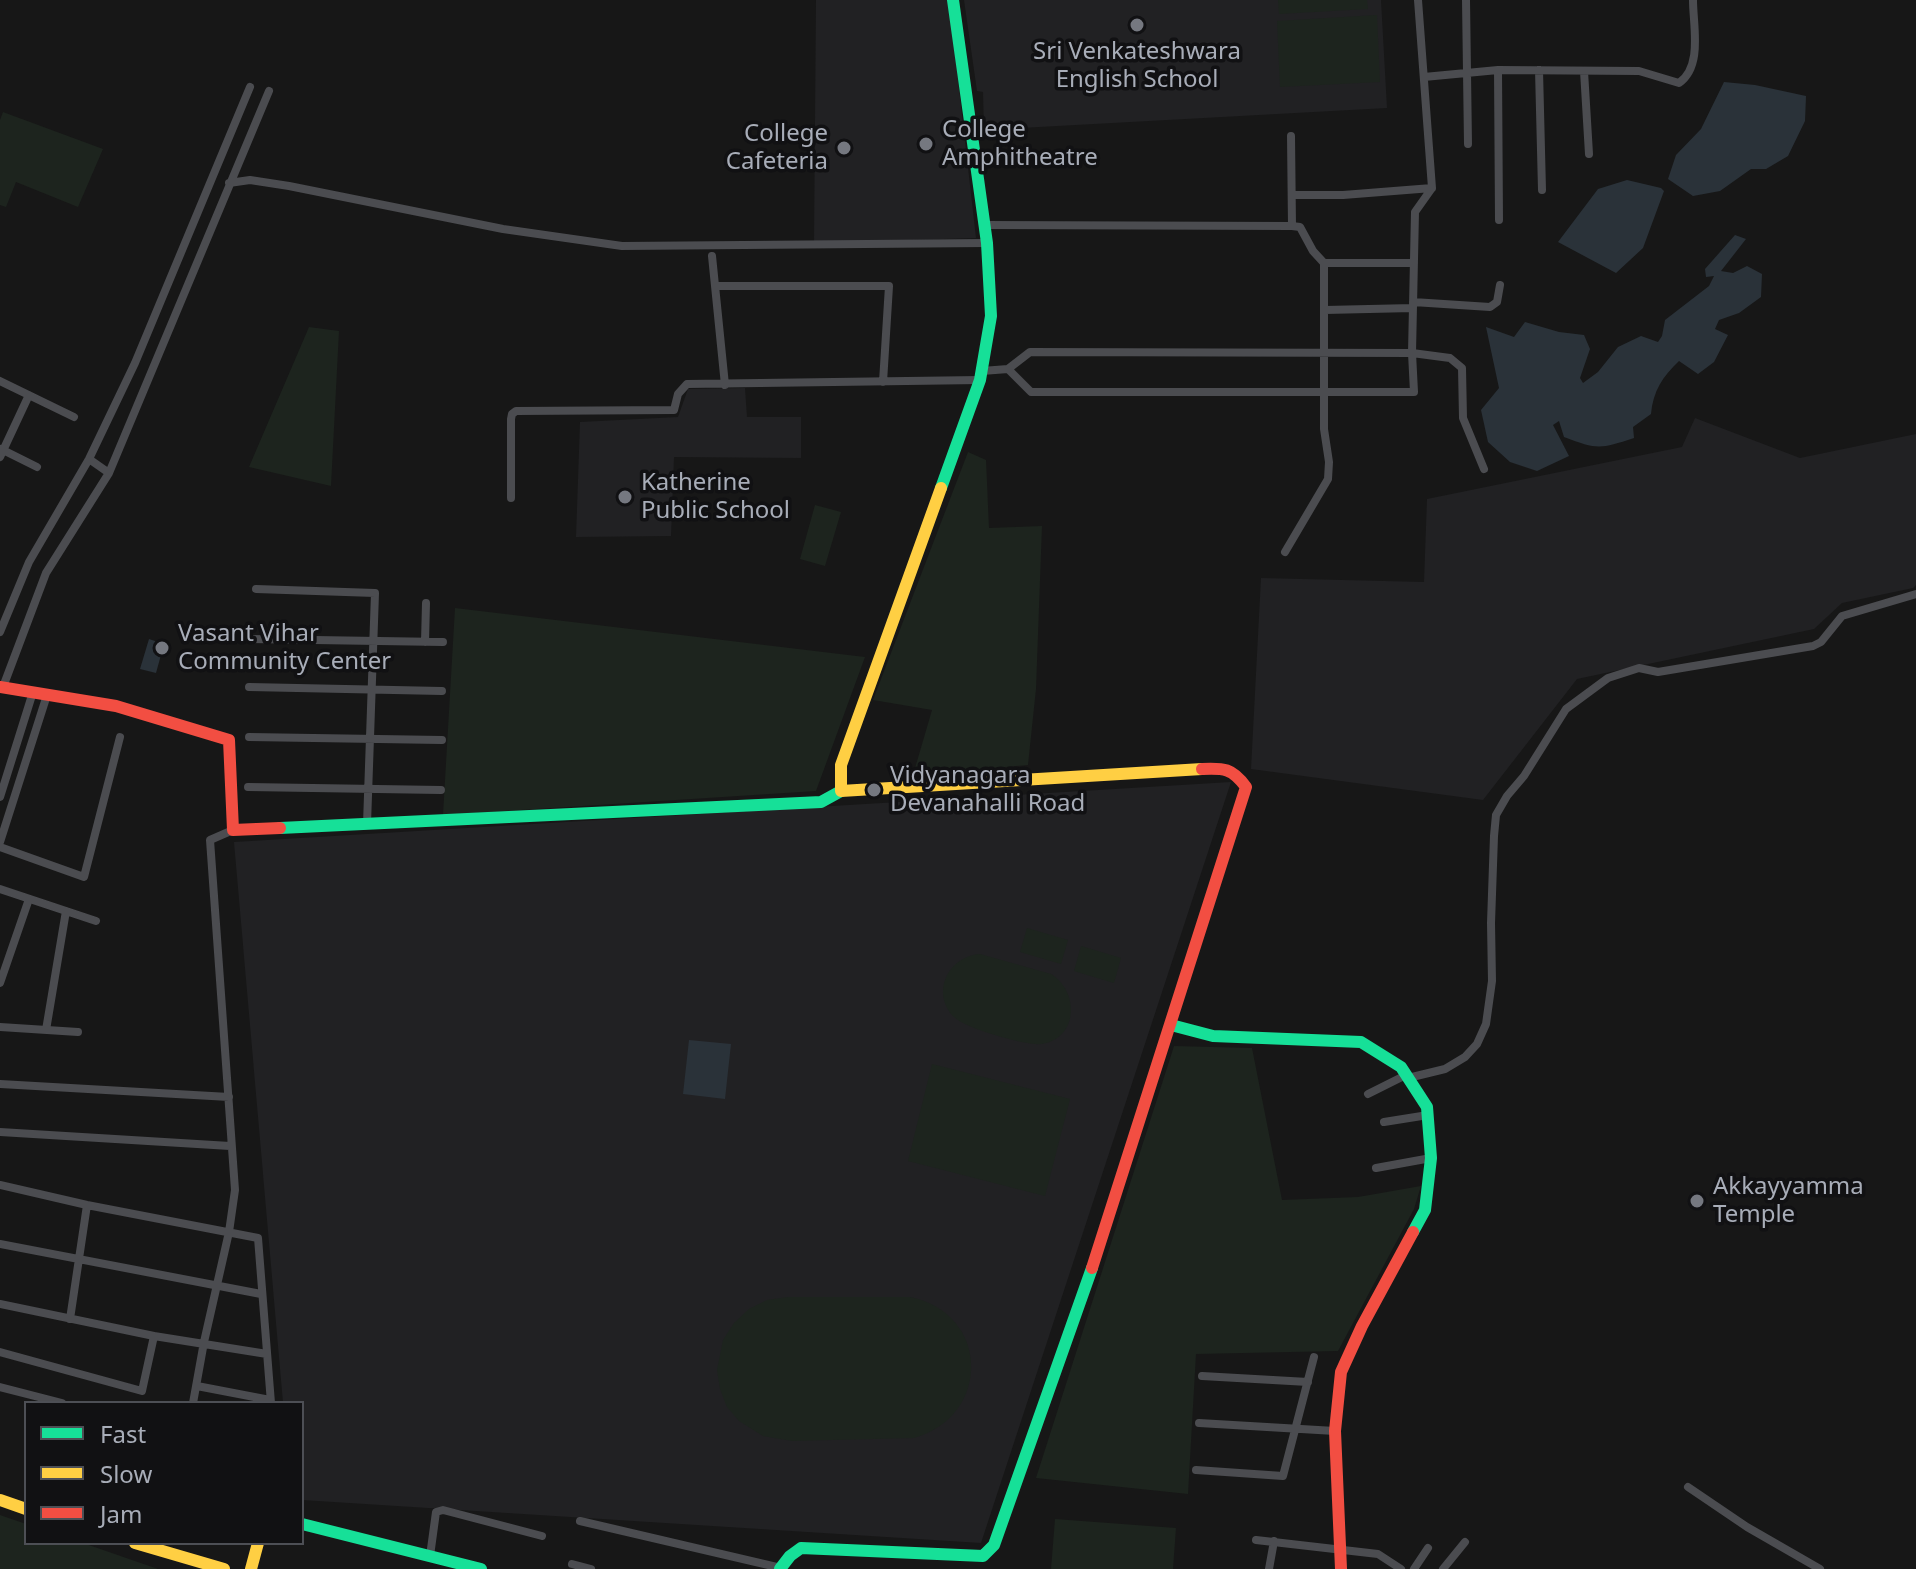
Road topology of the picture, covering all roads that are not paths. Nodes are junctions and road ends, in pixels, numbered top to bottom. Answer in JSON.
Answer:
{"nodes":[{"id":1,"x":953,"y":0,"type":"edge"},
{"id":2,"x":1418,"y":0,"type":"edge"},
{"id":3,"x":1466,"y":0,"type":"edge"},
{"id":4,"x":1693,"y":0,"type":"edge"},
{"id":5,"x":1498,"y":70,"type":"junction"},
{"id":6,"x":1539,"y":70,"type":"junction"},
{"id":7,"x":1584,"y":71,"type":"junction"},
{"id":8,"x":1469,"y":73,"type":"junction"},
{"id":9,"x":1424,"y":77,"type":"junction"},
{"id":10,"x":250,"y":87,"type":"dead end"},
{"id":11,"x":269,"y":91,"type":"dead end"},
{"id":12,"x":1291,"y":136,"type":"dead end"},
{"id":13,"x":1468,"y":144,"type":"dead end"},
{"id":14,"x":1589,"y":154,"type":"dead end"},
{"id":15,"x":229,"y":183,"type":"junction"},
{"id":16,"x":1432,"y":188,"type":"junction"},
{"id":17,"x":1542,"y":190,"type":"dead end"},
{"id":18,"x":1292,"y":195,"type":"junction"},
{"id":19,"x":1499,"y":220,"type":"dead end"},
{"id":20,"x":984,"y":225,"type":"junction"},
{"id":21,"x":1292,"y":226,"type":"junction"},
{"id":22,"x":987,"y":243,"type":"junction"},
{"id":23,"x":712,"y":256,"type":"dead end"},
{"id":24,"x":1324,"y":263,"type":"junction"},
{"id":25,"x":1414,"y":263,"type":"junction"},
{"id":26,"x":1500,"y":285,"type":"dead end"},
{"id":27,"x":715,"y":286,"type":"junction"},
{"id":28,"x":1413,"y":305,"type":"junction"},
{"id":29,"x":1325,"y":310,"type":"junction"},
{"id":30,"x":1325,"y":352,"type":"junction"},
{"id":31,"x":1412,"y":353,"type":"junction"},
{"id":32,"x":1008,"y":369,"type":"junction"},
{"id":33,"x":981,"y":375,"type":"junction"},
{"id":34,"x":0,"y":381,"type":"edge"},
{"id":35,"x":883,"y":382,"type":"junction"},
{"id":36,"x":725,"y":385,"type":"junction"},
{"id":37,"x":1325,"y":392,"type":"junction"},
{"id":38,"x":29,"y":395,"type":"junction"},
{"id":39,"x":74,"y":417,"type":"dead end"},
{"id":40,"x":1,"y":452,"type":"edge"},
{"id":41,"x":89,"y":459,"type":"junction"},
{"id":42,"x":37,"y":467,"type":"dead end"},
{"id":43,"x":1484,"y":469,"type":"dead end"},
{"id":44,"x":109,"y":473,"type":"junction"},
{"id":45,"x":511,"y":498,"type":"dead end"},
{"id":46,"x":1285,"y":552,"type":"dead end"},
{"id":47,"x":256,"y":589,"type":"dead end"},
{"id":48,"x":16,"y":592,"type":"junction"},
{"id":49,"x":1916,"y":594,"type":"edge"},
{"id":50,"x":35,"y":601,"type":"junction"},
{"id":51,"x":426,"y":603,"type":"dead end"},
{"id":52,"x":0,"y":632,"type":"edge"},
{"id":53,"x":250,"y":639,"type":"dead end"},
{"id":54,"x":373,"y":641,"type":"junction"},
{"id":55,"x":425,"y":642,"type":"junction"},
{"id":56,"x":443,"y":642,"type":"dead end"},
{"id":57,"x":1,"y":687,"type":"edge"},
{"id":58,"x":249,"y":687,"type":"dead end"},
{"id":59,"x":371,"y":689,"type":"junction"},
{"id":60,"x":442,"y":691,"type":"dead end"},
{"id":61,"x":33,"y":692,"type":"junction"},
{"id":62,"x":47,"y":695,"type":"junction"},
{"id":63,"x":120,"y":737,"type":"dead end"},
{"id":64,"x":249,"y":737,"type":"dead end"},
{"id":65,"x":370,"y":739,"type":"junction"},
{"id":66,"x":442,"y":740,"type":"dead end"},
{"id":67,"x":248,"y":787,"type":"dead end"},
{"id":68,"x":368,"y":789,"type":"junction"},
{"id":69,"x":441,"y":790,"type":"dead end"},
{"id":70,"x":841,"y":791,"type":"junction"},
{"id":71,"x":0,"y":797,"type":"edge"},
{"id":72,"x":367,"y":824,"type":"junction"},
{"id":73,"x":233,"y":830,"type":"junction"},
{"id":74,"x":0,"y":845,"type":"edge"},
{"id":75,"x":0,"y":889,"type":"edge"},
{"id":76,"x":29,"y":899,"type":"junction"},
{"id":77,"x":66,"y":911,"type":"junction"},
{"id":78,"x":96,"y":921,"type":"dead end"},
{"id":79,"x":0,"y":983,"type":"edge"},
{"id":80,"x":1171,"y":1025,"type":"junction"},
{"id":81,"x":0,"y":1027,"type":"edge"},
{"id":82,"x":46,"y":1030,"type":"junction"},
{"id":83,"x":78,"y":1032,"type":"dead end"},
{"id":84,"x":1407,"y":1076,"type":"junction"},
{"id":85,"x":0,"y":1084,"type":"edge"},
{"id":86,"x":1368,"y":1094,"type":"dead end"},
{"id":87,"x":229,"y":1097,"type":"junction"},
{"id":88,"x":1428,"y":1115,"type":"junction"},
{"id":89,"x":1384,"y":1122,"type":"dead end"},
{"id":90,"x":0,"y":1132,"type":"edge"},
{"id":91,"x":230,"y":1146,"type":"junction"},
{"id":92,"x":1431,"y":1158,"type":"junction"},
{"id":93,"x":1376,"y":1168,"type":"dead end"},
{"id":94,"x":0,"y":1185,"type":"edge"},
{"id":95,"x":87,"y":1205,"type":"junction"},
{"id":96,"x":229,"y":1232,"type":"junction"},
{"id":97,"x":0,"y":1244,"type":"edge"},
{"id":98,"x":79,"y":1260,"type":"junction"},
{"id":99,"x":216,"y":1286,"type":"junction"},
{"id":100,"x":261,"y":1294,"type":"junction"},
{"id":101,"x":0,"y":1304,"type":"edge"},
{"id":102,"x":70,"y":1319,"type":"junction"},
{"id":103,"x":154,"y":1336,"type":"junction"},
{"id":104,"x":204,"y":1342,"type":"junction"},
{"id":105,"x":0,"y":1352,"type":"edge"},
{"id":106,"x":267,"y":1354,"type":"junction"},
{"id":107,"x":1314,"y":1357,"type":"dead end"},
{"id":108,"x":1202,"y":1376,"type":"dead end"},
{"id":109,"x":1308,"y":1382,"type":"junction"},
{"id":110,"x":197,"y":1386,"type":"junction"},
{"id":111,"x":0,"y":1387,"type":"edge"},
{"id":112,"x":54,"y":1401,"type":"edge"},
{"id":113,"x":193,"y":1401,"type":"edge"},
{"id":114,"x":270,"y":1401,"type":"edge"},
{"id":115,"x":1199,"y":1423,"type":"dead end"},
{"id":116,"x":1297,"y":1429,"type":"junction"},
{"id":117,"x":1335,"y":1431,"type":"junction"},
{"id":118,"x":1196,"y":1470,"type":"dead end"},
{"id":119,"x":1688,"y":1487,"type":"dead end"},
{"id":120,"x":0,"y":1500,"type":"edge"},
{"id":121,"x":24,"y":1508,"type":"edge"},
{"id":122,"x":580,"y":1521,"type":"dead end"},
{"id":123,"x":304,"y":1524,"type":"edge"},
{"id":124,"x":542,"y":1536,"type":"dead end"},
{"id":125,"x":1256,"y":1540,"type":"dead end"},
{"id":126,"x":1274,"y":1541,"type":"junction"},
{"id":127,"x":1465,"y":1542,"type":"dead end"},
{"id":128,"x":140,"y":1545,"type":"edge"},
{"id":129,"x":257,"y":1545,"type":"edge"},
{"id":130,"x":1341,"y":1548,"type":"junction"},
{"id":131,"x":1428,"y":1548,"type":"dead end"},
{"id":132,"x":430,"y":1556,"type":"junction"},
{"id":133,"x":184,"y":1564,"type":"edge"},
{"id":134,"x":572,"y":1564,"type":"dead end"},
{"id":135,"x":780,"y":1568,"type":"edge"},
{"id":136,"x":224,"y":1569,"type":"edge"},
{"id":137,"x":251,"y":1569,"type":"edge"},
{"id":138,"x":481,"y":1569,"type":"edge"},
{"id":139,"x":591,"y":1569,"type":"edge"},
{"id":140,"x":1269,"y":1569,"type":"edge"},
{"id":141,"x":1341,"y":1569,"type":"edge"},
{"id":142,"x":1401,"y":1569,"type":"edge"},
{"id":143,"x":1414,"y":1569,"type":"edge"},
{"id":144,"x":1443,"y":1569,"type":"edge"},
{"id":145,"x":1820,"y":1569,"type":"edge"}],
"edges":[{"from":1,"to":20,"type":"main road"},
{"from":2,"to":9,"type":"street"},
{"from":3,"to":8,"type":"street"},
{"from":4,"to":7,"type":"street"},
{"from":5,"to":6,"type":"street"},
{"from":5,"to":8,"type":"street"},
{"from":5,"to":19,"type":"street"},
{"from":6,"to":7,"type":"street"},
{"from":6,"to":17,"type":"street"},
{"from":7,"to":14,"type":"street"},
{"from":8,"to":9,"type":"street"},
{"from":8,"to":13,"type":"street"},
{"from":9,"to":16,"type":"street"},
{"from":10,"to":41,"type":"street"},
{"from":11,"to":15,"type":"street"},
{"from":12,"to":18,"type":"street"},
{"from":15,"to":22,"type":"street"},
{"from":15,"to":44,"type":"street"},
{"from":16,"to":18,"type":"street"},
{"from":16,"to":25,"type":"street"},
{"from":18,"to":21,"type":"street"},
{"from":20,"to":21,"type":"street"},
{"from":20,"to":22,"type":"main road"},
{"from":21,"to":24,"type":"street"},
{"from":22,"to":33,"type":"main road"},
{"from":23,"to":27,"type":"street"},
{"from":24,"to":25,"type":"street"},
{"from":24,"to":29,"type":"street"},
{"from":25,"to":28,"type":"street"},
{"from":26,"to":28,"type":"street"},
{"from":27,"to":35,"type":"street"},
{"from":27,"to":36,"type":"street"},
{"from":28,"to":29,"type":"street"},
{"from":28,"to":31,"type":"street"},
{"from":29,"to":30,"type":"street"},
{"from":30,"to":31,"type":"street"},
{"from":30,"to":32,"type":"street"},
{"from":30,"to":37,"type":"street"},
{"from":31,"to":37,"type":"street"},
{"from":31,"to":43,"type":"street"},
{"from":32,"to":33,"type":"street"},
{"from":32,"to":37,"type":"street"},
{"from":33,"to":35,"type":"street"},
{"from":33,"to":70,"type":"main road"},
{"from":34,"to":38,"type":"street"},
{"from":35,"to":36,"type":"street"},
{"from":36,"to":45,"type":"street"},
{"from":37,"to":46,"type":"street"},
{"from":38,"to":39,"type":"street"},
{"from":38,"to":40,"type":"street"},
{"from":40,"to":42,"type":"street"},
{"from":41,"to":44,"type":"street"},
{"from":41,"to":48,"type":"street"},
{"from":44,"to":50,"type":"street"},
{"from":47,"to":54,"type":"street"},
{"from":48,"to":50,"type":"street"},
{"from":48,"to":52,"type":"street"},
{"from":49,"to":84,"type":"street"},
{"from":50,"to":57,"type":"street"},
{"from":51,"to":55,"type":"street"},
{"from":53,"to":54,"type":"street"},
{"from":54,"to":55,"type":"street"},
{"from":54,"to":59,"type":"street"},
{"from":55,"to":56,"type":"street"},
{"from":57,"to":61,"type":"main road"},
{"from":58,"to":59,"type":"street"},
{"from":59,"to":60,"type":"street"},
{"from":59,"to":65,"type":"street"},
{"from":61,"to":62,"type":"main road"},
{"from":61,"to":71,"type":"street"},
{"from":62,"to":73,"type":"main road"},
{"from":62,"to":74,"type":"street"},
{"from":63,"to":74,"type":"street"},
{"from":64,"to":65,"type":"street"},
{"from":65,"to":66,"type":"street"},
{"from":65,"to":68,"type":"street"},
{"from":67,"to":68,"type":"street"},
{"from":68,"to":69,"type":"street"},
{"from":68,"to":72,"type":"street"},
{"from":70,"to":72,"type":"main road"},
{"from":70,"to":80,"type":"main road"},
{"from":72,"to":73,"type":"main road"},
{"from":73,"to":87,"type":"street"},
{"from":75,"to":76,"type":"street"},
{"from":76,"to":77,"type":"street"},
{"from":76,"to":79,"type":"street"},
{"from":77,"to":78,"type":"street"},
{"from":77,"to":82,"type":"street"},
{"from":80,"to":84,"type":"main road"},
{"from":80,"to":135,"type":"main road"},
{"from":81,"to":82,"type":"street"},
{"from":82,"to":83,"type":"street"},
{"from":84,"to":86,"type":"street"},
{"from":84,"to":88,"type":"main road"},
{"from":85,"to":87,"type":"street"},
{"from":87,"to":91,"type":"street"},
{"from":88,"to":89,"type":"street"},
{"from":88,"to":92,"type":"main road"},
{"from":90,"to":91,"type":"street"},
{"from":91,"to":96,"type":"street"},
{"from":92,"to":93,"type":"street"},
{"from":92,"to":117,"type":"main road"},
{"from":94,"to":95,"type":"street"},
{"from":95,"to":96,"type":"street"},
{"from":95,"to":98,"type":"street"},
{"from":96,"to":99,"type":"street"},
{"from":96,"to":100,"type":"street"},
{"from":97,"to":98,"type":"street"},
{"from":98,"to":99,"type":"street"},
{"from":98,"to":102,"type":"street"},
{"from":99,"to":100,"type":"street"},
{"from":99,"to":104,"type":"street"},
{"from":100,"to":106,"type":"street"},
{"from":101,"to":102,"type":"street"},
{"from":102,"to":103,"type":"street"},
{"from":103,"to":104,"type":"street"},
{"from":103,"to":105,"type":"street"},
{"from":104,"to":106,"type":"street"},
{"from":104,"to":110,"type":"street"},
{"from":106,"to":114,"type":"street"},
{"from":107,"to":109,"type":"street"},
{"from":108,"to":109,"type":"street"},
{"from":109,"to":116,"type":"street"},
{"from":110,"to":113,"type":"street"},
{"from":110,"to":114,"type":"street"},
{"from":111,"to":112,"type":"street"},
{"from":115,"to":116,"type":"street"},
{"from":116,"to":117,"type":"street"},
{"from":116,"to":118,"type":"street"},
{"from":117,"to":130,"type":"main road"},
{"from":119,"to":145,"type":"street"},
{"from":120,"to":121,"type":"main road"},
{"from":122,"to":135,"type":"street"},
{"from":123,"to":132,"type":"main road"},
{"from":124,"to":132,"type":"street"},
{"from":125,"to":126,"type":"street"},
{"from":126,"to":130,"type":"street"},
{"from":126,"to":140,"type":"street"},
{"from":127,"to":144,"type":"street"},
{"from":128,"to":133,"type":"main road"},
{"from":129,"to":137,"type":"main road"},
{"from":130,"to":141,"type":"main road"},
{"from":130,"to":142,"type":"street"},
{"from":131,"to":143,"type":"street"},
{"from":132,"to":138,"type":"main road"},
{"from":133,"to":136,"type":"main road"},
{"from":134,"to":139,"type":"street"}]}
